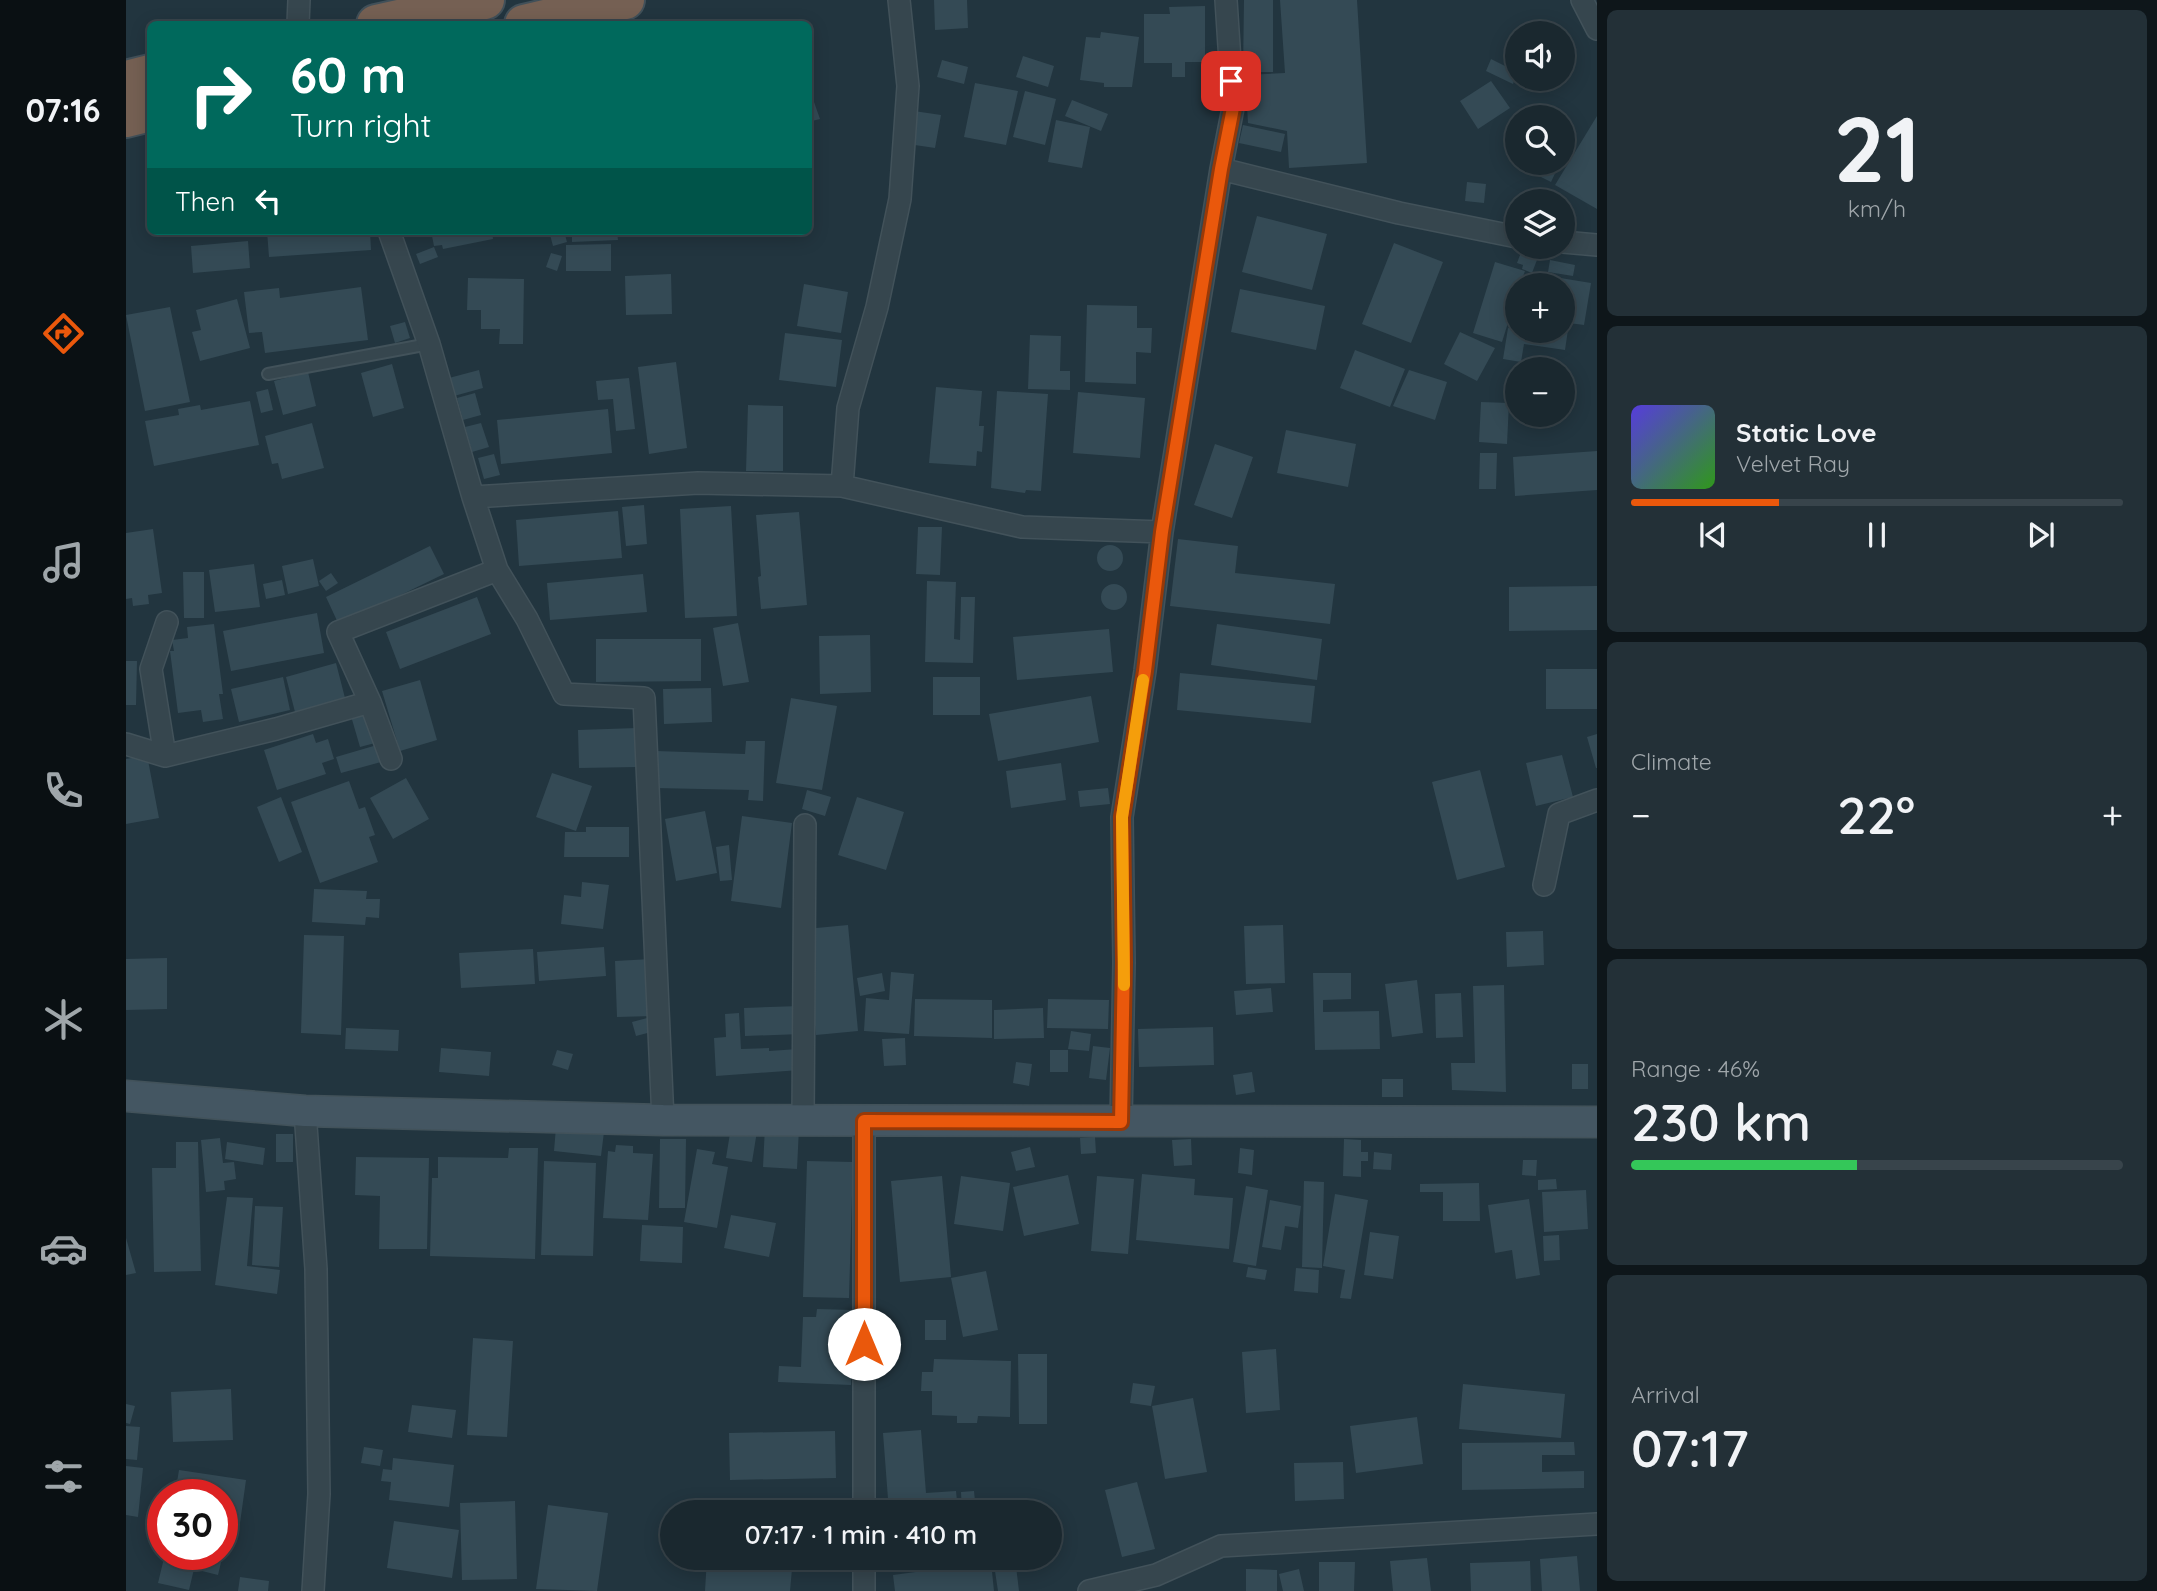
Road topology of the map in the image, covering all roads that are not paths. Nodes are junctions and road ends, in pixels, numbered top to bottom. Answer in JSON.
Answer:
{"nodes":[{"id":1,"x":299,"y":0,"type":"edge"},
{"id":2,"x":485,"y":0,"type":"edge"},
{"id":3,"x":625,"y":0,"type":"edge"},
{"id":4,"x":899,"y":0,"type":"edge"},
{"id":5,"x":1226,"y":0,"type":"edge"},
{"id":6,"x":1582,"y":0,"type":"edge"},
{"id":7,"x":298,"y":21,"type":"edge"},
{"id":8,"x":390,"y":21,"type":"edge"},
{"id":9,"x":537,"y":21,"type":"edge"},
{"id":10,"x":1597,"y":29,"type":"edge"},
{"id":11,"x":147,"y":75,"type":"edge"},
{"id":12,"x":126,"y":80,"type":"edge"},
{"id":13,"x":147,"y":113,"type":"edge"},
{"id":14,"x":126,"y":118,"type":"edge"},
{"id":15,"x":1221,"y":169,"type":"junction"},
{"id":16,"x":390,"y":235,"type":"edge"},
{"id":17,"x":1505,"y":235,"type":"edge"},
{"id":18,"x":1575,"y":242,"type":"edge"},
{"id":19,"x":1595,"y":242,"type":"edge"},
{"id":20,"x":429,"y":344,"type":"junction"},
{"id":21,"x":268,"y":374,"type":"dead end"},
{"id":22,"x":842,"y":485,"type":"junction"},
{"id":23,"x":473,"y":497,"type":"junction"},
{"id":24,"x":1162,"y":532,"type":"junction"},
{"id":25,"x":497,"y":570,"type":"junction"},
{"id":26,"x":167,"y":622,"type":"dead end"},
{"id":27,"x":370,"y":702,"type":"junction"},
{"id":28,"x":126,"y":744,"type":"edge"},
{"id":29,"x":165,"y":756,"type":"junction"},
{"id":30,"x":391,"y":758,"type":"dead end"},
{"id":31,"x":1597,"y":800,"type":"edge"},
{"id":32,"x":805,"y":825,"type":"dead end"},
{"id":33,"x":1544,"y":885,"type":"dead end"},
{"id":34,"x":126,"y":1096,"type":"edge"},
{"id":35,"x":305,"y":1111,"type":"junction"},
{"id":36,"x":663,"y":1120,"type":"junction"},
{"id":37,"x":803,"y":1120,"type":"junction"},
{"id":38,"x":864,"y":1121,"type":"junction"},
{"id":39,"x":1121,"y":1122,"type":"junction"},
{"id":40,"x":1597,"y":1122,"type":"edge"},
{"id":41,"x":864,"y":1500,"type":"edge"},
{"id":42,"x":1597,"y":1524,"type":"edge"},
{"id":43,"x":864,"y":1570,"type":"edge"},
{"id":44,"x":1157,"y":1583,"type":"edge"},
{"id":45,"x":313,"y":1591,"type":"edge"},
{"id":46,"x":864,"y":1591,"type":"edge"},
{"id":47,"x":1089,"y":1591,"type":"edge"}],
"edges":[{"from":1,"to":7,"type":"street"},
{"from":2,"to":8,"type":"highway"},
{"from":3,"to":9,"type":"highway"},
{"from":4,"to":22,"type":"street"},
{"from":5,"to":15,"type":"street"},
{"from":6,"to":10,"type":"street"},
{"from":11,"to":12,"type":"highway"},
{"from":13,"to":14,"type":"highway"},
{"from":15,"to":17,"type":"street"},
{"from":15,"to":24,"type":"street"},
{"from":16,"to":20,"type":"street"},
{"from":18,"to":19,"type":"street"},
{"from":20,"to":21,"type":"lane"},
{"from":20,"to":23,"type":"street"},
{"from":22,"to":23,"type":"street"},
{"from":22,"to":24,"type":"street"},
{"from":23,"to":25,"type":"street"},
{"from":24,"to":39,"type":"street"},
{"from":25,"to":27,"type":"street"},
{"from":25,"to":36,"type":"street"},
{"from":26,"to":29,"type":"street"},
{"from":27,"to":29,"type":"street"},
{"from":27,"to":30,"type":"street"},
{"from":28,"to":29,"type":"street"},
{"from":31,"to":33,"type":"street"},
{"from":32,"to":37,"type":"street"},
{"from":34,"to":35,"type":"street"},
{"from":35,"to":36,"type":"street"},
{"from":35,"to":45,"type":"street"},
{"from":36,"to":37,"type":"street"},
{"from":37,"to":38,"type":"street"},
{"from":38,"to":39,"type":"street"},
{"from":38,"to":41,"type":"street"},
{"from":39,"to":40,"type":"street"},
{"from":42,"to":44,"type":"street"},
{"from":43,"to":46,"type":"street"},
{"from":44,"to":47,"type":"street"}]}
